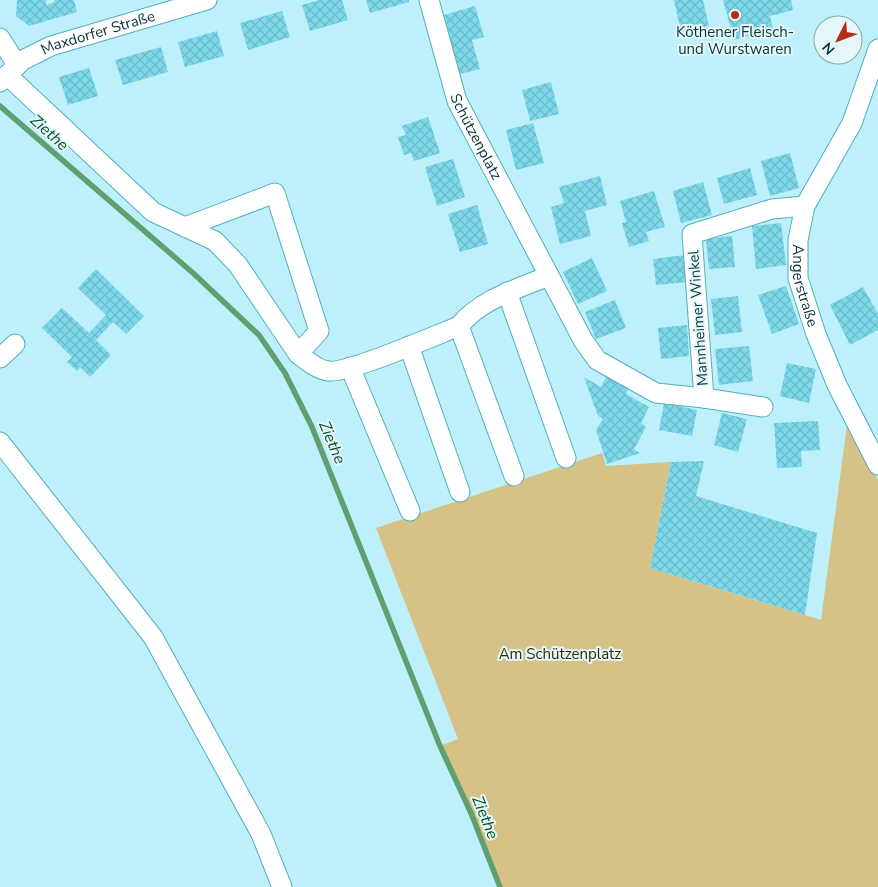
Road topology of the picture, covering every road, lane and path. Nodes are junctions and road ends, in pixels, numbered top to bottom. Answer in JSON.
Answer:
{"nodes":[{"id":1,"x":207,"y":0,"type":"edge"},
{"id":2,"x":429,"y":0,"type":"edge"},
{"id":3,"x":0,"y":38,"type":"edge"},
{"id":4,"x":878,"y":49,"type":"edge"},
{"id":5,"x":8,"y":74,"type":"edge"},
{"id":6,"x":805,"y":206,"type":"junction"},
{"id":7,"x":185,"y":227,"type":"junction"},
{"id":8,"x":546,"y":271,"type":"junction"},
{"id":9,"x":507,"y":292,"type":"junction"},
{"id":10,"x":459,"y":326,"type":"junction"},
{"id":11,"x":15,"y":344,"type":"dead end"},
{"id":12,"x":409,"y":346,"type":"junction"},
{"id":13,"x":298,"y":354,"type":"junction"},
{"id":14,"x":0,"y":358,"type":"edge"},
{"id":15,"x":350,"y":367,"type":"junction"},
{"id":16,"x":704,"y":398,"type":"junction"},
{"id":17,"x":763,"y":408,"type":"dead end"},
{"id":18,"x":0,"y":442,"type":"edge"},
{"id":19,"x":566,"y":458,"type":"dead end"},
{"id":20,"x":878,"y":465,"type":"edge"},
{"id":21,"x":514,"y":476,"type":"dead end"},
{"id":22,"x":460,"y":492,"type":"dead end"},
{"id":23,"x":410,"y":511,"type":"dead end"},
{"id":24,"x":282,"y":887,"type":"edge"}],
"edges":[{"from":1,"to":5,"type":"street","name":"Maxdorfer Straße"},
{"from":2,"to":8,"type":"street","name":"Schützenplatz"},
{"from":3,"to":5,"type":"street"},
{"from":4,"to":6,"type":"street","name":"Angerstraße"},
{"from":5,"to":7,"type":"street"},
{"from":6,"to":16,"type":"street","name":"Mannheimer Winkel"},
{"from":6,"to":20,"type":"street","name":"Angerstraße"},
{"from":7,"to":13,"type":"street"},
{"from":7,"to":13,"type":"street"},
{"from":8,"to":9,"type":"street"},
{"from":8,"to":16,"type":"street","name":"Mannheimer Winkel"},
{"from":9,"to":10,"type":"street"},
{"from":9,"to":19,"type":"street"},
{"from":10,"to":12,"type":"street"},
{"from":10,"to":21,"type":"street"},
{"from":11,"to":14,"type":"street"},
{"from":12,"to":15,"type":"street"},
{"from":12,"to":22,"type":"street"},
{"from":13,"to":15,"type":"street"},
{"from":15,"to":23,"type":"street"},
{"from":16,"to":17,"type":"street","name":"Mannheimer Winkel"},
{"from":18,"to":24,"type":"street"}]}
